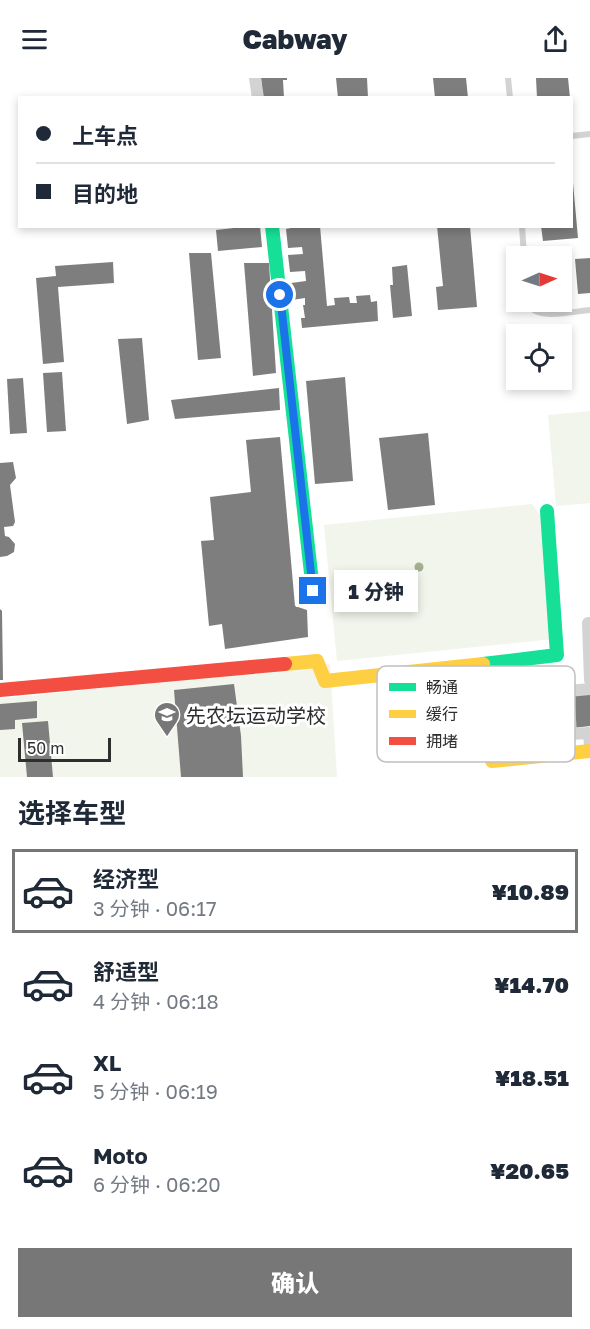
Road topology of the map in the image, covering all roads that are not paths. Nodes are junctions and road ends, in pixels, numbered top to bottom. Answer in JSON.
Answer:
{"nodes":[{"id":1,"x":255,"y":78,"type":"edge"},
{"id":2,"x":508,"y":78,"type":"edge"},
{"id":3,"x":258,"y":96,"type":"edge"},
{"id":4,"x":510,"y":96,"type":"edge"},
{"id":5,"x":590,"y":134,"type":"edge"},
{"id":6,"x":573,"y":136,"type":"edge"},
{"id":7,"x":272,"y":228,"type":"edge"},
{"id":8,"x":522,"y":228,"type":"edge"},
{"id":9,"x":523,"y":246,"type":"edge"},
{"id":10,"x":590,"y":310,"type":"edge"},
{"id":11,"x":534,"y":312,"type":"edge"},
{"id":12,"x":566,"y":312,"type":"edge"},
{"id":13,"x":572,"y":312,"type":"edge"},
{"id":14,"x":547,"y":511,"type":"dead end"},
{"id":15,"x":313,"y":591,"type":"dead end"},
{"id":16,"x":590,"y":623,"type":"edge"},
{"id":17,"x":483,"y":664,"type":"joint"},
{"id":18,"x":464,"y":666,"type":"edge"},
{"id":19,"x":377,"y":675,"type":"edge"},
{"id":20,"x":590,"y":680,"type":"edge"},
{"id":21,"x":590,"y":689,"type":"edge"},
{"id":22,"x":0,"y":690,"type":"edge"},
{"id":23,"x":575,"y":690,"type":"edge"},
{"id":24,"x":575,"y":734,"type":"edge"},
{"id":25,"x":590,"y":746,"type":"edge"},
{"id":26,"x":590,"y":751,"type":"edge"},
{"id":27,"x":575,"y":753,"type":"edge"}],
"edges":[{"from":1,"to":3,"type":"street"},
{"from":2,"to":4,"type":"lane"},
{"from":5,"to":6,"type":"lane"},
{"from":7,"to":15,"type":"street"},
{"from":8,"to":9,"type":"lane"},
{"from":10,"to":13,"type":"lane"},
{"from":11,"to":12,"type":"lane"},
{"from":14,"to":17,"type":"street"},
{"from":16,"to":20,"type":"street"},
{"from":17,"to":18,"type":"street"},
{"from":19,"to":22,"type":"street"},
{"from":21,"to":23,"type":"street"},
{"from":24,"to":25,"type":"street"},
{"from":26,"to":27,"type":"street"}]}
